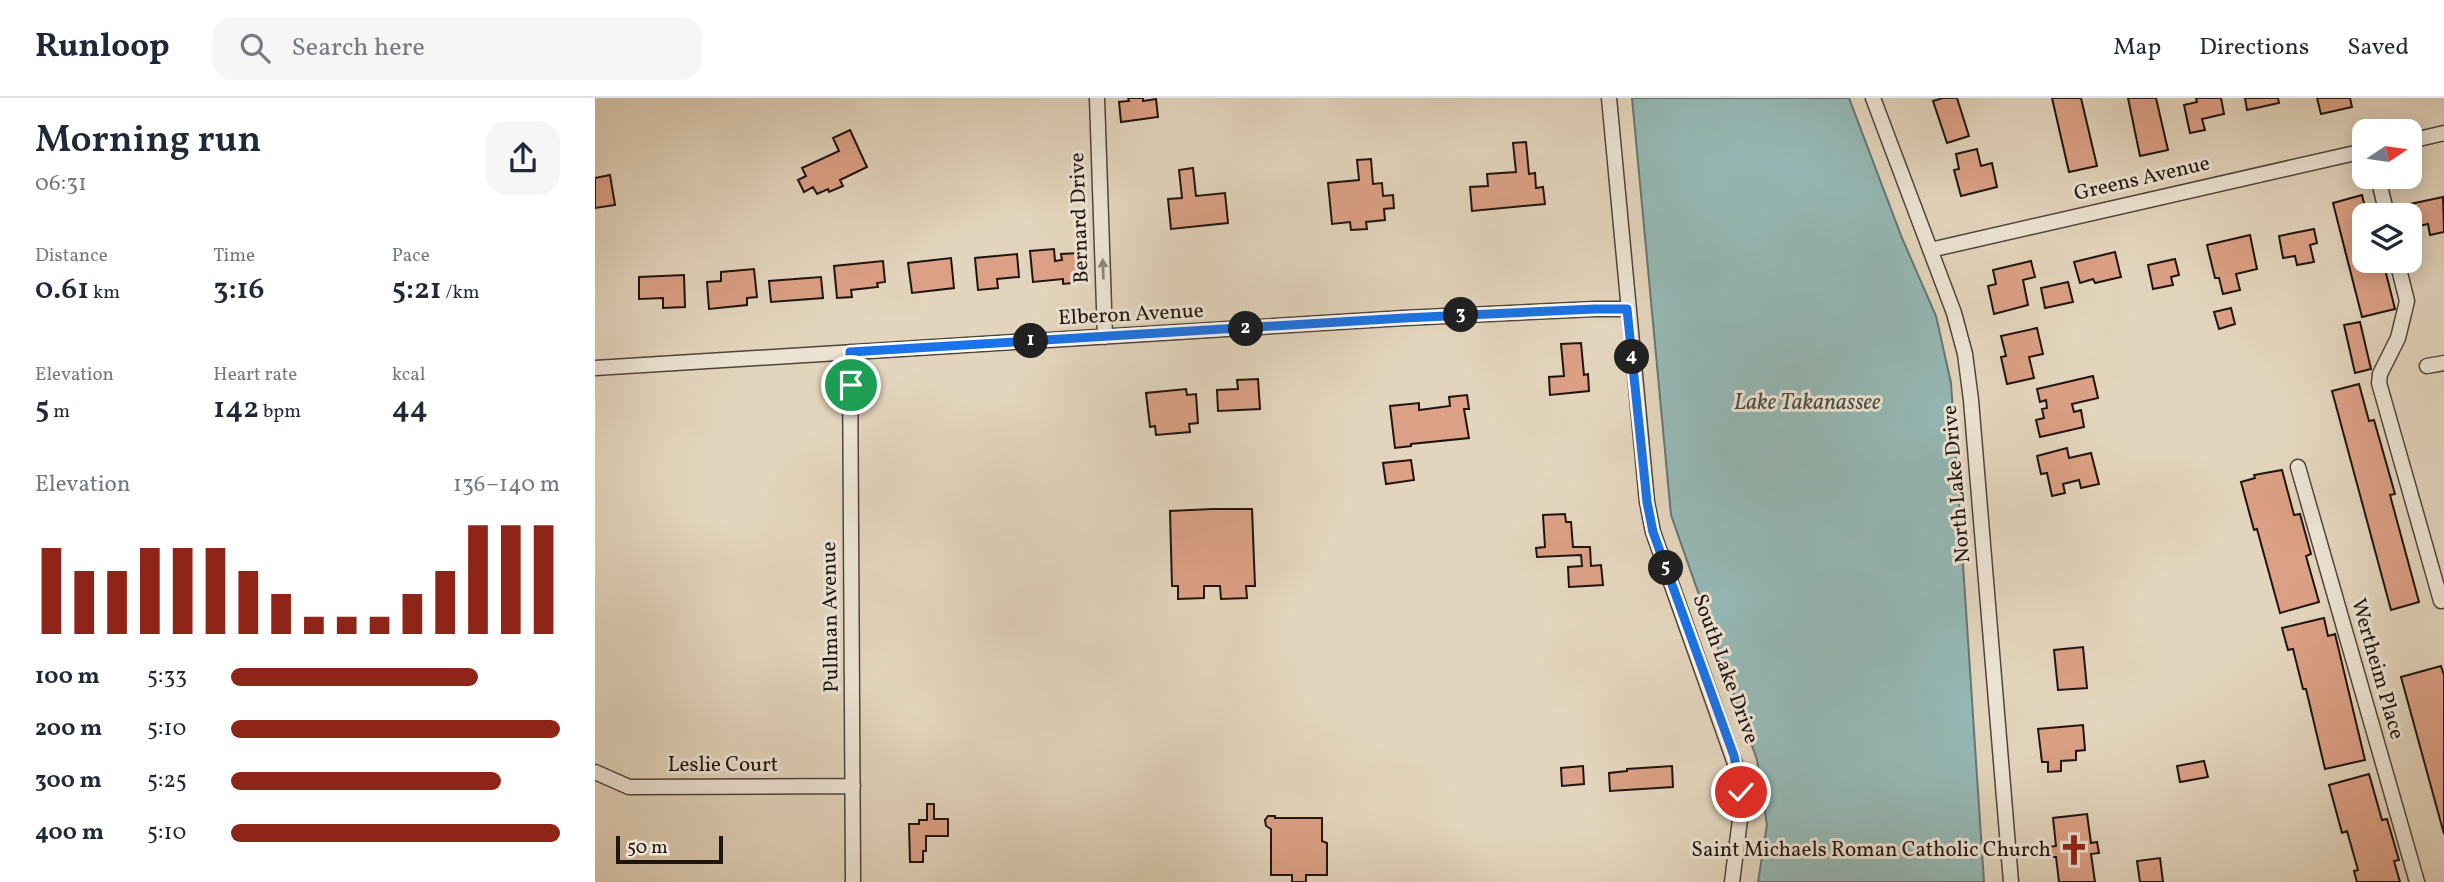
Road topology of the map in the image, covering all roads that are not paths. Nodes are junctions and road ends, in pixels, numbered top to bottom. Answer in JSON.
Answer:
{"nodes":[{"id":1,"x":1097,"y":98,"type":"edge"},
{"id":2,"x":1609,"y":98,"type":"edge"},
{"id":3,"x":1873,"y":98,"type":"edge"},
{"id":4,"x":2444,"y":133,"type":"edge"},
{"id":5,"x":2422,"y":138,"type":"edge"},
{"id":6,"x":2352,"y":155,"type":"edge"},
{"id":7,"x":1930,"y":250,"type":"junction"},
{"id":8,"x":2400,"y":273,"type":"edge"},
{"id":9,"x":1627,"y":309,"type":"junction"},
{"id":10,"x":1105,"y":337,"type":"junction"},
{"id":11,"x":850,"y":352,"type":"junction"},
{"id":12,"x":2444,"y":363,"type":"edge"},
{"id":13,"x":2427,"y":366,"type":"dead end"},
{"id":14,"x":595,"y":368,"type":"edge"},
{"id":15,"x":2298,"y":467,"type":"dead end"},
{"id":16,"x":2441,"y":601,"type":"dead end"},
{"id":17,"x":595,"y":772,"type":"edge"},
{"id":18,"x":853,"y":786,"type":"junction"},
{"id":19,"x":853,"y":882,"type":"edge"},
{"id":20,"x":1731,"y":882,"type":"edge"},
{"id":21,"x":2011,"y":882,"type":"edge"},
{"id":22,"x":2417,"y":882,"type":"edge"}],
"edges":[{"from":10,"to":1,"type":"street","name":"Bernard Drive","one_way":true},
{"from":2,"to":9,"type":"street","name":"South Lake Drive"},
{"from":3,"to":7,"type":"street","name":"North Lake Drive"},
{"from":4,"to":5,"type":"street"},
{"from":6,"to":7,"type":"street","name":"Greens Avenue"},
{"from":7,"to":21,"type":"street","name":"North Lake Drive"},
{"from":8,"to":16,"type":"street"},
{"from":9,"to":10,"type":"street","name":"Elberon Avenue"},
{"from":9,"to":20,"type":"street","name":"South Lake Drive"},
{"from":10,"to":11,"type":"street","name":"Elberon Avenue"},
{"from":11,"to":14,"type":"street","name":"Elberon Avenue"},
{"from":11,"to":18,"type":"street","name":"Pullman Avenue"},
{"from":12,"to":13,"type":"street"},
{"from":15,"to":22,"type":"street","name":"Wertheim Place"},
{"from":17,"to":18,"type":"street","name":"Leslie Court"},
{"from":18,"to":19,"type":"street","name":"Pullman Avenue"}]}
